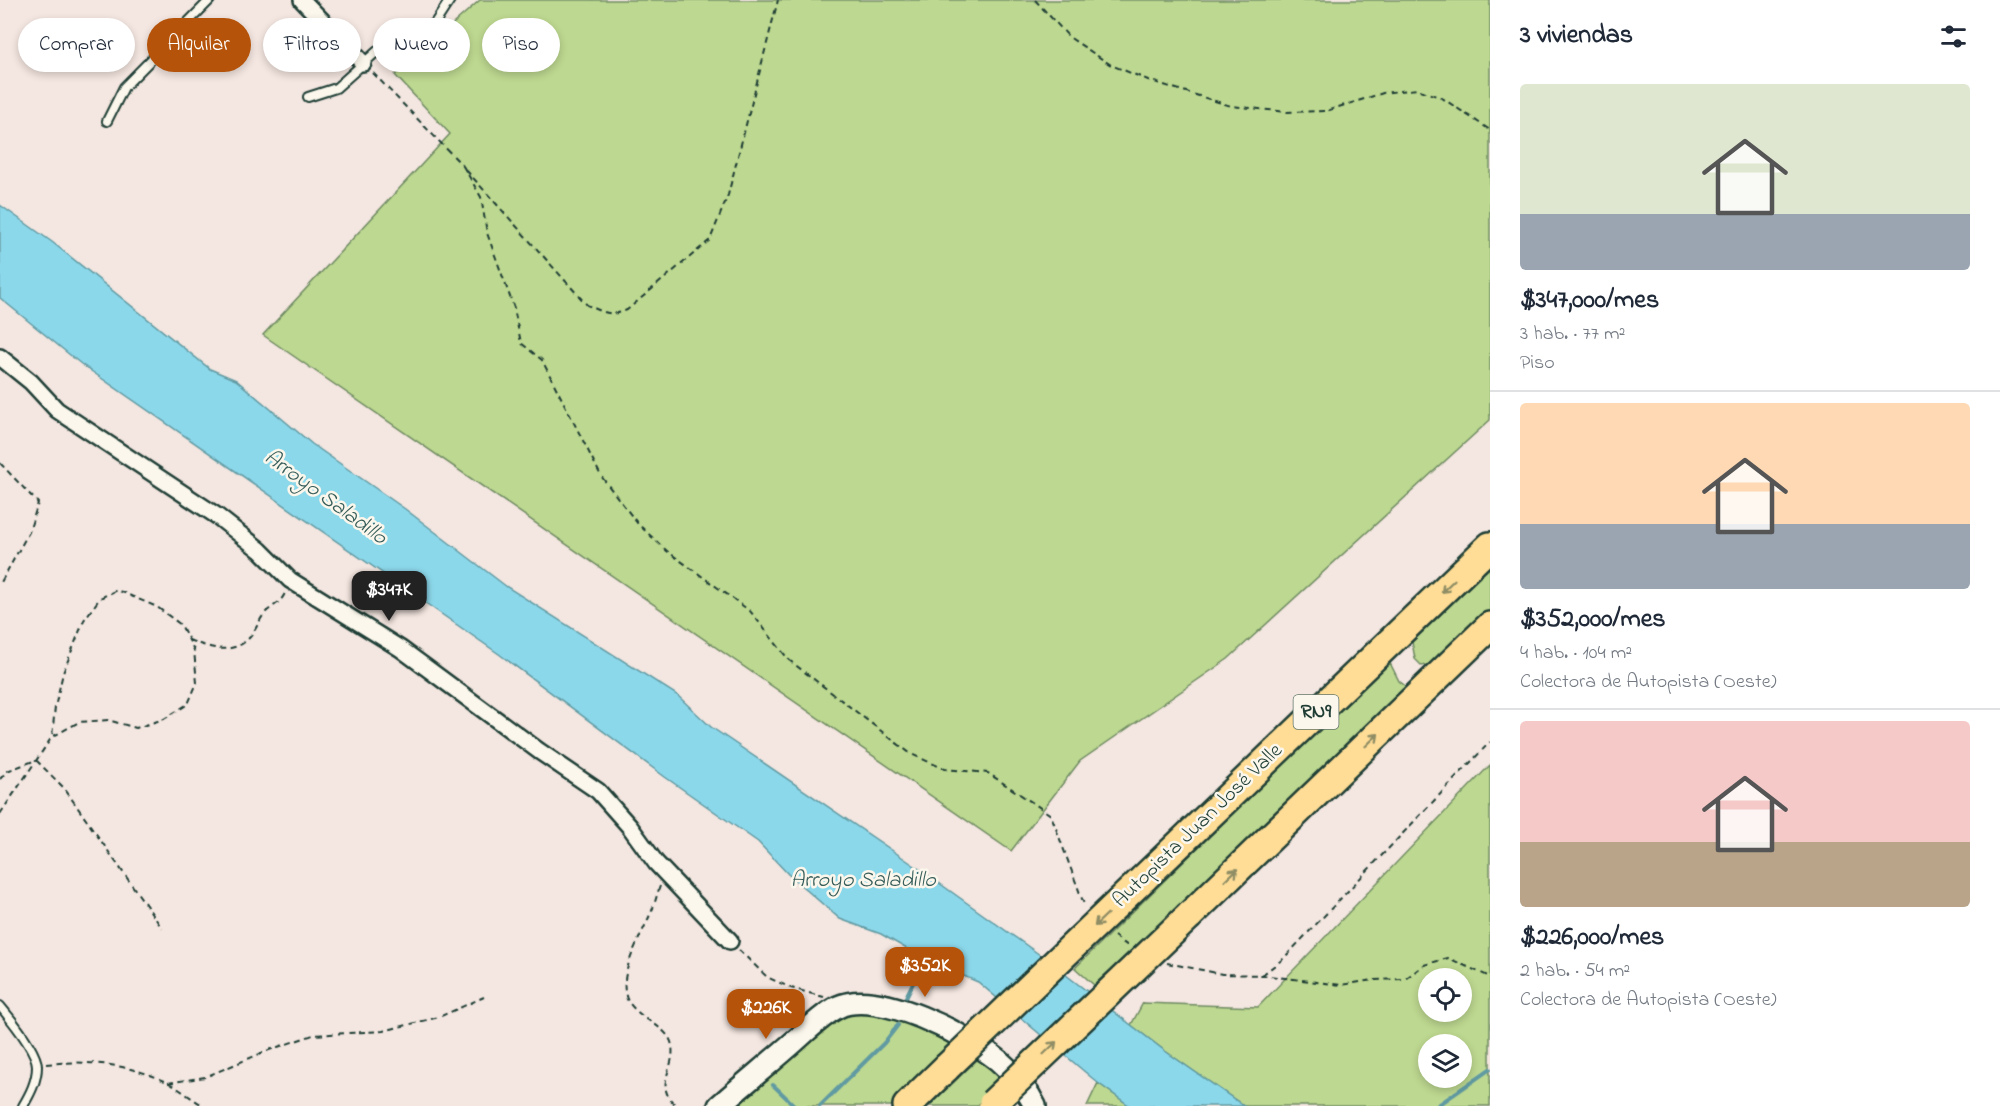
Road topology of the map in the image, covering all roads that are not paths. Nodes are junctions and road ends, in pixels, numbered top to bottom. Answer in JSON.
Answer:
{"nodes":[{"id":1,"x":210,"y":0,"type":"edge"},
{"id":2,"x":302,"y":0,"type":"edge"},
{"id":3,"x":450,"y":0,"type":"edge"},
{"id":4,"x":363,"y":63,"type":"junction"},
{"id":5,"x":308,"y":97,"type":"dead end"},
{"id":6,"x":107,"y":121,"type":"dead end"},
{"id":7,"x":0,"y":357,"type":"edge"},
{"id":8,"x":1490,"y":546,"type":"edge"},
{"id":9,"x":1490,"y":626,"type":"edge"},
{"id":10,"x":730,"y":941,"type":"road end"},
{"id":11,"x":0,"y":1006,"type":"edge"},
{"id":12,"x":991,"y":1104,"type":"edge"},
{"id":13,"x":23,"y":1106,"type":"edge"},
{"id":14,"x":719,"y":1106,"type":"edge"},
{"id":15,"x":907,"y":1106,"type":"edge"},
{"id":16,"x":1035,"y":1106,"type":"edge"}],
"edges":[{"from":1,"to":6,"type":"lane"},
{"from":2,"to":4,"type":"street"},
{"from":3,"to":4,"type":"lane"},
{"from":4,"to":5,"type":"lane"},
{"from":7,"to":10,"type":"street"},
{"from":8,"to":15,"type":"highway","name":"Autopista Juan José Valle","number":"RN9","one_way":true,"bridge":true},
{"from":12,"to":9,"type":"highway","number":"RN9","one_way":true,"bridge":true},
{"from":11,"to":13,"type":"lane"},
{"from":14,"to":16,"type":"main road"}]}
